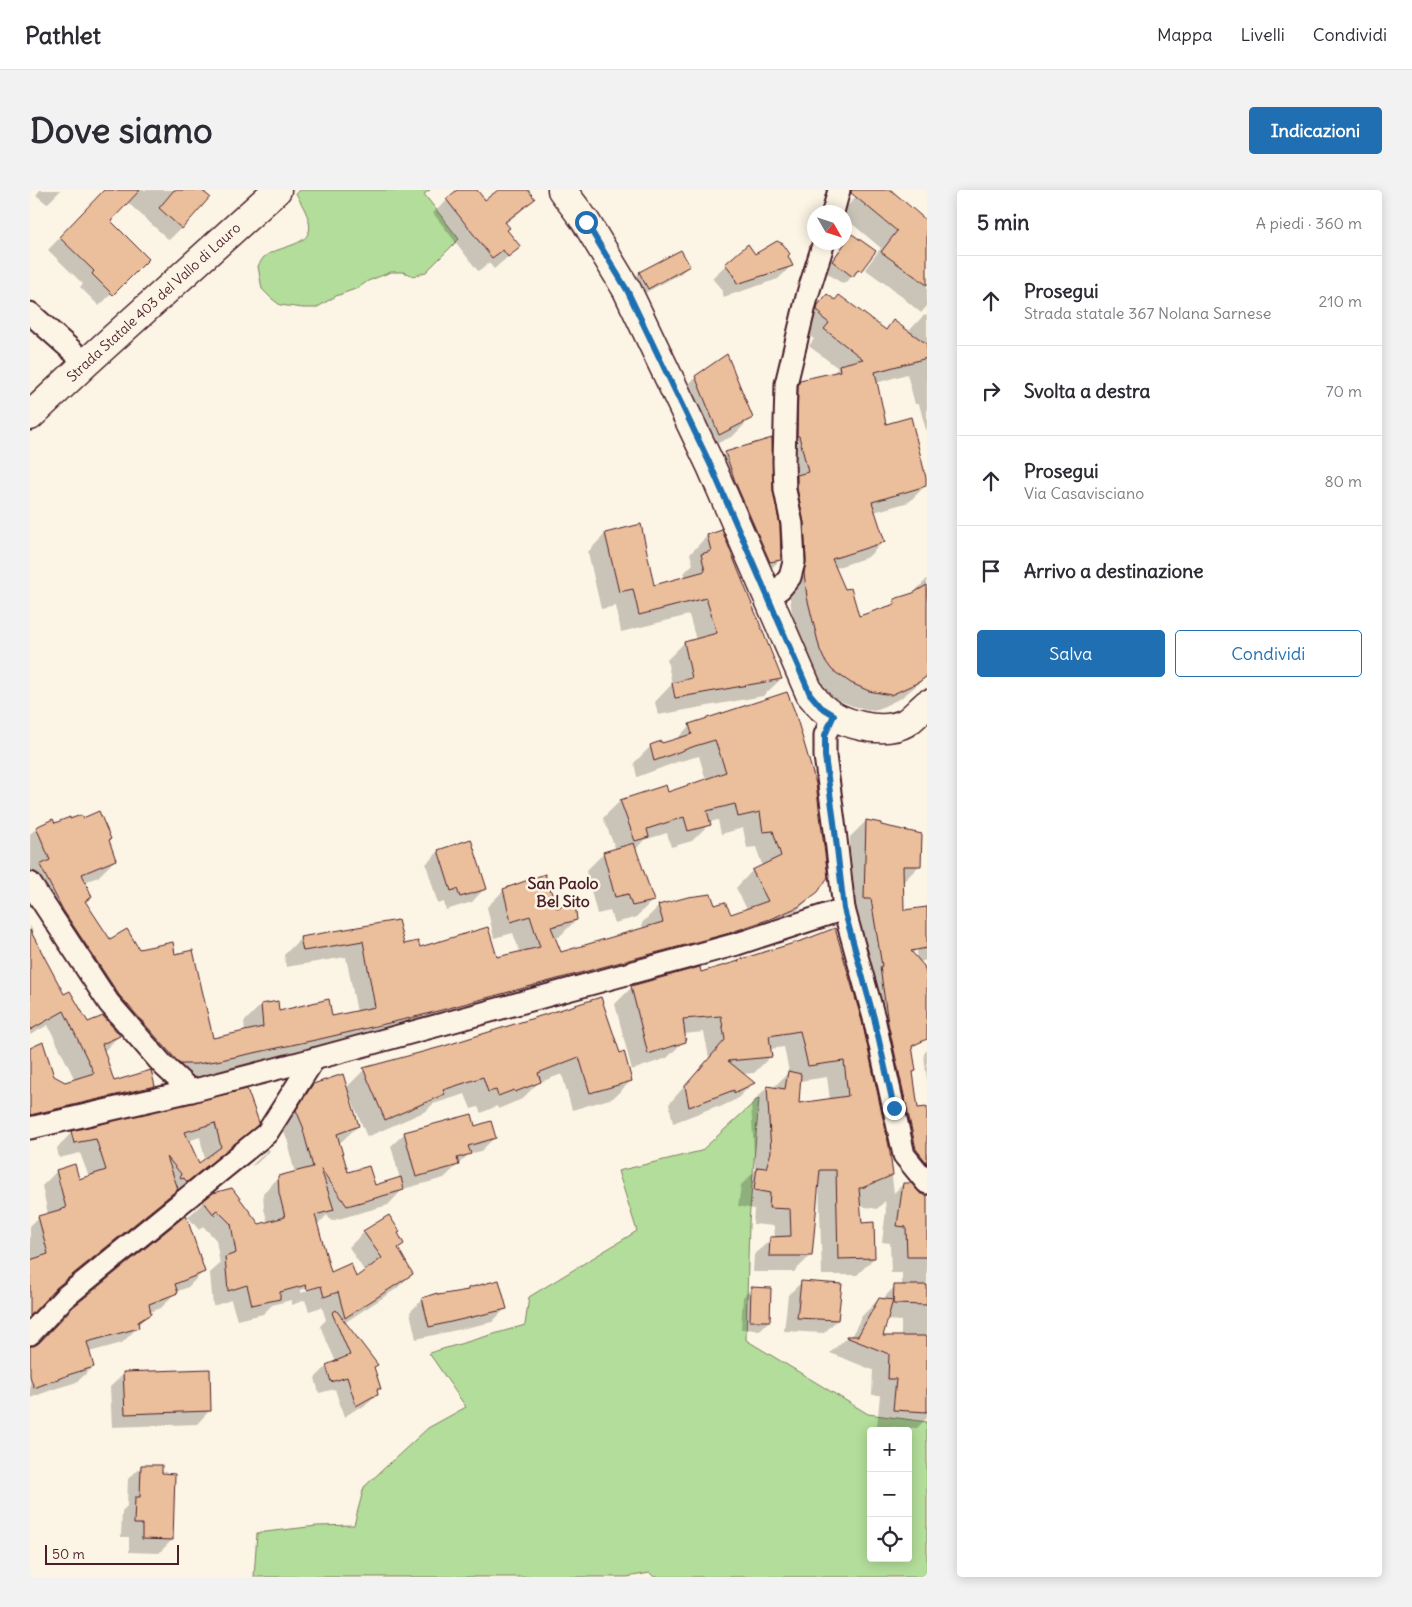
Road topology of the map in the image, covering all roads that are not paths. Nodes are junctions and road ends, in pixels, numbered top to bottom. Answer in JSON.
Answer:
{"nodes":[{"id":1,"x":277,"y":190,"type":"edge"},
{"id":2,"x":562,"y":190,"type":"edge"},
{"id":3,"x":839,"y":190,"type":"edge"},
{"id":4,"x":835,"y":205,"type":"edge"},
{"id":5,"x":821,"y":250,"type":"edge"},
{"id":6,"x":30,"y":312,"type":"edge"},
{"id":7,"x":86,"y":363,"type":"junction"},
{"id":8,"x":30,"y":416,"type":"edge"},
{"id":9,"x":768,"y":596,"type":"junction"},
{"id":10,"x":927,"y":704,"type":"edge"},
{"id":11,"x":834,"y":715,"type":"junction"},
{"id":12,"x":30,"y":883,"type":"edge"},
{"id":13,"x":844,"y":909,"type":"junction"},
{"id":14,"x":314,"y":1059,"type":"junction"},
{"id":15,"x":191,"y":1091,"type":"junction"},
{"id":16,"x":30,"y":1128,"type":"edge"},
{"id":17,"x":927,"y":1183,"type":"edge"},
{"id":18,"x":30,"y":1334,"type":"edge"}],
"edges":[{"from":1,"to":7,"type":"main road","name":"Strada Statale 403 del Vallo di Lauro"},
{"from":2,"to":9,"type":"main road"},
{"from":3,"to":4,"type":"street"},
{"from":5,"to":9,"type":"street"},
{"from":6,"to":7,"type":"street"},
{"from":7,"to":8,"type":"main road","name":"Strada Statale 403 del Vallo di Lauro"},
{"from":9,"to":11,"type":"main road"},
{"from":10,"to":11,"type":"main road"},
{"from":11,"to":13,"type":"street"},
{"from":12,"to":15,"type":"street"},
{"from":13,"to":14,"type":"street"},
{"from":13,"to":17,"type":"street"},
{"from":14,"to":15,"type":"street"},
{"from":14,"to":18,"type":"street"},
{"from":15,"to":16,"type":"street"}]}
